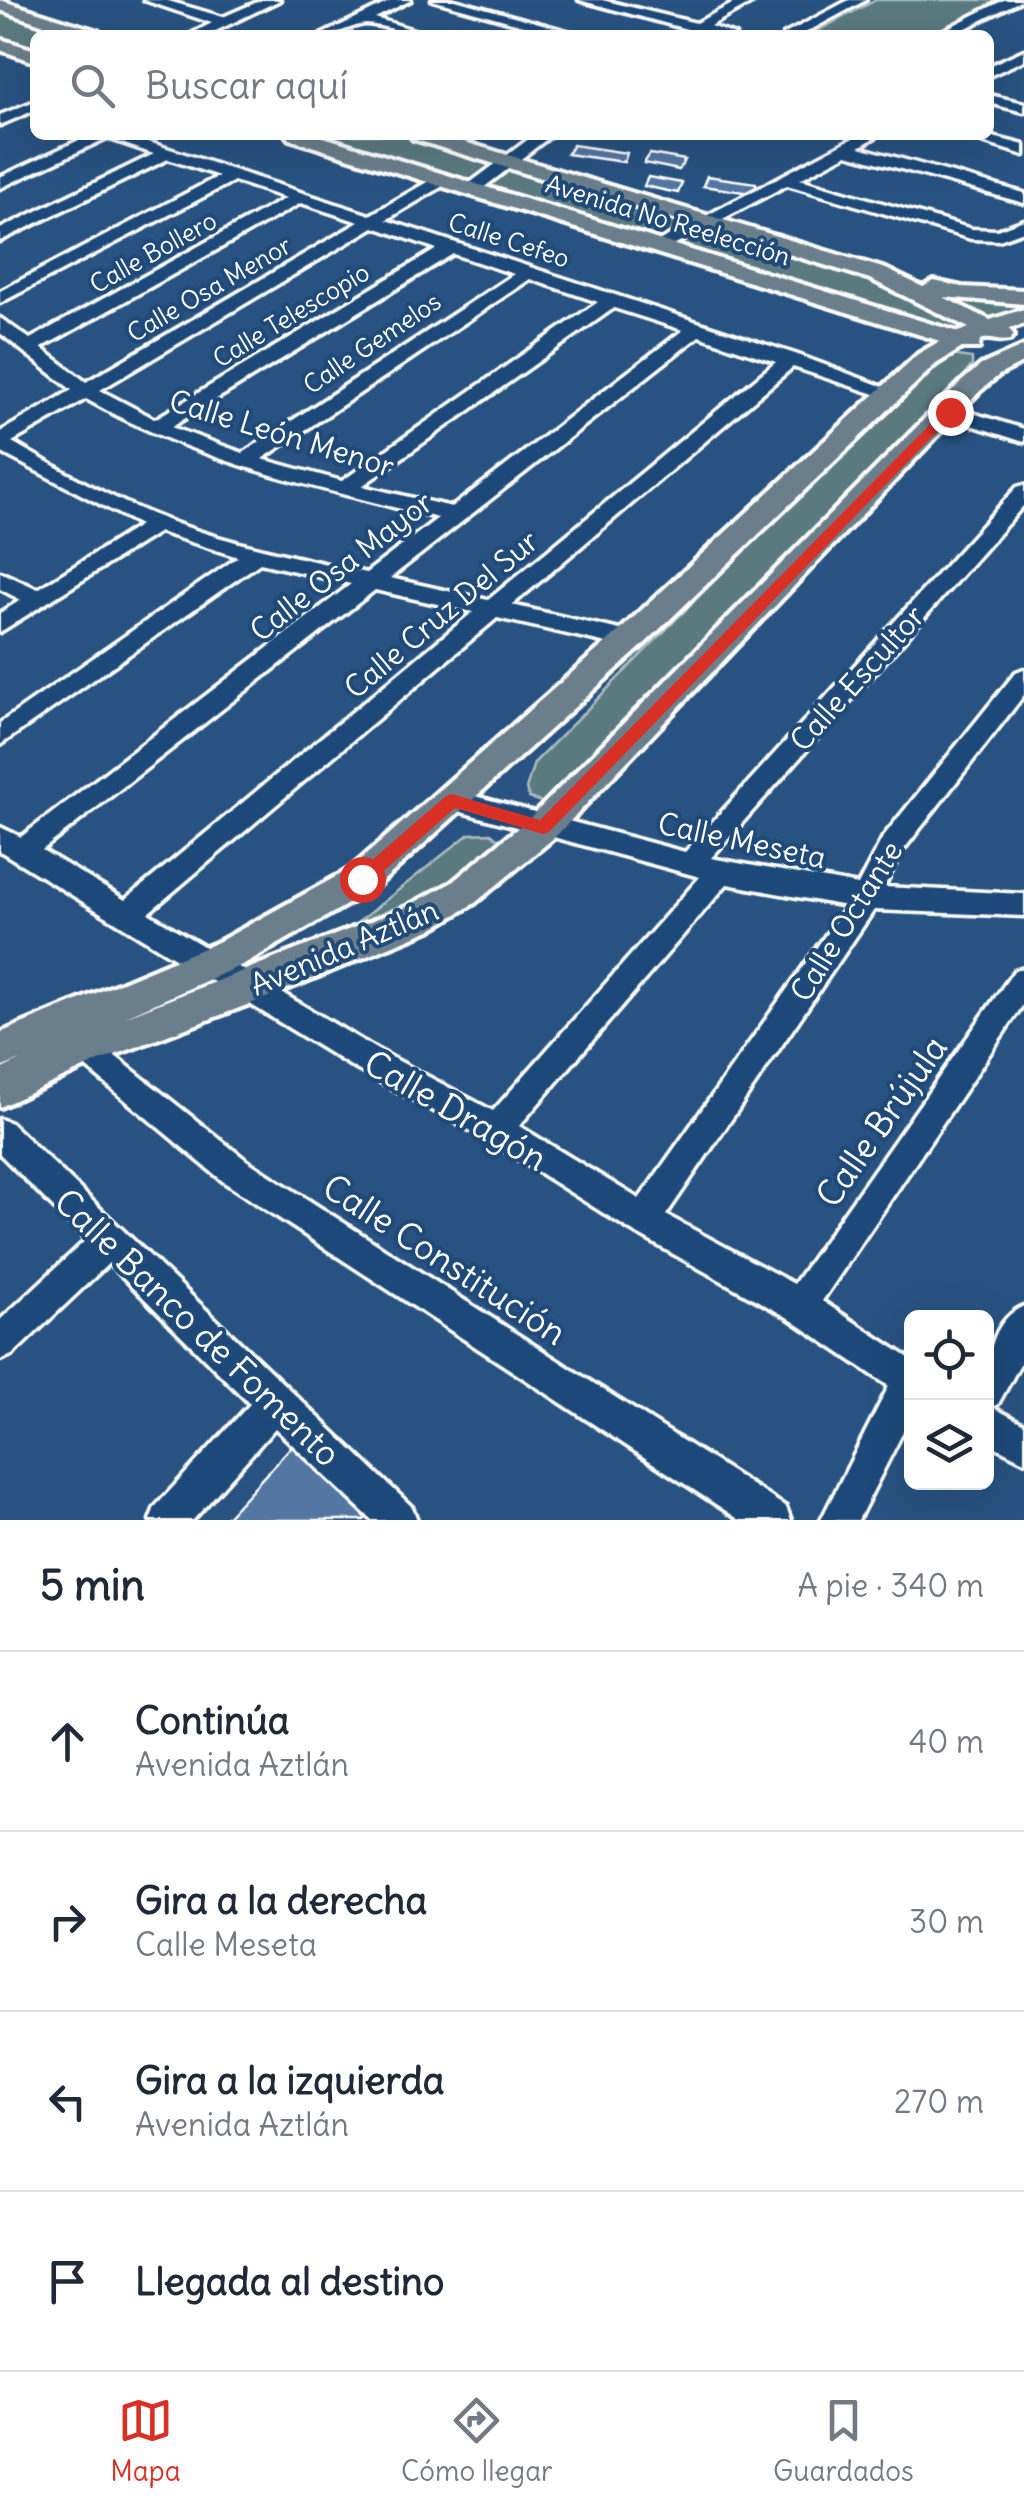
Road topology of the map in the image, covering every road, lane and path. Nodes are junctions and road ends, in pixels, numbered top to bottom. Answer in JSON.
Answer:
{"nodes":[{"id":1,"x":151,"y":0,"type":"edge"},
{"id":2,"x":274,"y":0,"type":"edge"},
{"id":3,"x":404,"y":0,"type":"edge"},
{"id":4,"x":438,"y":0,"type":"edge"},
{"id":5,"x":586,"y":0,"type":"edge"},
{"id":6,"x":859,"y":0,"type":"edge"},
{"id":7,"x":1014,"y":0,"type":"edge"},
{"id":8,"x":743,"y":1,"type":"edge"},
{"id":9,"x":0,"y":4,"type":"edge"},
{"id":10,"x":362,"y":19,"type":"junction"},
{"id":11,"x":224,"y":22,"type":"junction"},
{"id":12,"x":77,"y":30,"type":"edge"},
{"id":13,"x":207,"y":30,"type":"edge"},
{"id":14,"x":339,"y":30,"type":"edge"},
{"id":15,"x":405,"y":30,"type":"edge"},
{"id":16,"x":556,"y":30,"type":"edge"},
{"id":17,"x":684,"y":30,"type":"edge"},
{"id":18,"x":694,"y":30,"type":"edge"},
{"id":19,"x":800,"y":30,"type":"edge"},
{"id":20,"x":951,"y":30,"type":"edge"},
{"id":21,"x":0,"y":44,"type":"edge"},
{"id":22,"x":30,"y":54,"type":"edge"},
{"id":23,"x":1024,"y":54,"type":"edge"},
{"id":24,"x":1016,"y":64,"type":"edge"},
{"id":25,"x":994,"y":100,"type":"edge"},
{"id":26,"x":30,"y":107,"type":"edge"},
{"id":27,"x":1024,"y":108,"type":"edge"},
{"id":28,"x":0,"y":120,"type":"edge"},
{"id":29,"x":91,"y":140,"type":"edge"},
{"id":30,"x":126,"y":140,"type":"edge"},
{"id":31,"x":312,"y":140,"type":"edge"},
{"id":32,"x":437,"y":140,"type":"edge"},
{"id":33,"x":538,"y":140,"type":"edge"},
{"id":34,"x":860,"y":140,"type":"edge"},
{"id":35,"x":986,"y":140,"type":"edge"},
{"id":36,"x":845,"y":148,"type":"junction"},
{"id":37,"x":1024,"y":150,"type":"edge"},
{"id":38,"x":166,"y":154,"type":"junction"},
{"id":39,"x":510,"y":162,"type":"junction"},
{"id":40,"x":233,"y":176,"type":"junction"},
{"id":41,"x":442,"y":180,"type":"junction"},
{"id":42,"x":788,"y":180,"type":"junction"},
{"id":43,"x":0,"y":183,"type":"edge"},
{"id":44,"x":472,"y":189,"type":"junction"},
{"id":45,"x":300,"y":197,"type":"junction"},
{"id":46,"x":1024,"y":198,"type":"edge"},
{"id":47,"x":375,"y":222,"type":"junction"},
{"id":48,"x":710,"y":222,"type":"junction"},
{"id":49,"x":1024,"y":225,"type":"edge"},
{"id":50,"x":0,"y":236,"type":"edge"},
{"id":51,"x":660,"y":245,"type":"junction"},
{"id":52,"x":452,"y":247,"type":"junction"},
{"id":53,"x":529,"y":272,"type":"junction"},
{"id":54,"x":878,"y":274,"type":"junction"},
{"id":55,"x":0,"y":298,"type":"edge"},
{"id":56,"x":1024,"y":298,"type":"edge"},
{"id":57,"x":612,"y":301,"type":"junction"},
{"id":58,"x":1024,"y":316,"type":"edge"},
{"id":59,"x":0,"y":324,"type":"edge"},
{"id":60,"x":696,"y":329,"type":"junction"},
{"id":61,"x":975,"y":334,"type":"junction"},
{"id":62,"x":28,"y":348,"type":"junction"},
{"id":63,"x":1021,"y":354,"type":"edge"},
{"id":64,"x":791,"y":359,"type":"junction"},
{"id":65,"x":86,"y":391,"type":"junction"},
{"id":66,"x":890,"y":393,"type":"junction"},
{"id":67,"x":950,"y":412,"type":"junction"},
{"id":68,"x":157,"y":426,"type":"junction"},
{"id":69,"x":1024,"y":436,"type":"edge"},
{"id":70,"x":0,"y":443,"type":"edge"},
{"id":71,"x":246,"y":460,"type":"junction"},
{"id":72,"x":346,"y":488,"type":"junction"},
{"id":73,"x":1024,"y":492,"type":"edge"},
{"id":74,"x":456,"y":515,"type":"junction"},
{"id":75,"x":156,"y":524,"type":"junction"},
{"id":76,"x":256,"y":555,"type":"junction"},
{"id":77,"x":0,"y":580,"type":"edge"},
{"id":78,"x":369,"y":581,"type":"junction"},
{"id":79,"x":38,"y":599,"type":"junction"},
{"id":80,"x":493,"y":611,"type":"junction"},
{"id":81,"x":0,"y":624,"type":"edge"},
{"id":82,"x":629,"y":640,"type":"junction"},
{"id":83,"x":1024,"y":678,"type":"edge"},
{"id":84,"x":0,"y":736,"type":"edge"},
{"id":85,"x":452,"y":800,"type":"junction"},
{"id":86,"x":543,"y":828,"type":"junction"},
{"id":87,"x":11,"y":844,"type":"edge"},
{"id":88,"x":690,"y":864,"type":"junction"},
{"id":89,"x":721,"y":872,"type":"junction"},
{"id":90,"x":867,"y":898,"type":"junction"},
{"id":91,"x":1024,"y":905,"type":"edge"},
{"id":92,"x":129,"y":913,"type":"junction"},
{"id":93,"x":210,"y":964,"type":"junction"},
{"id":94,"x":1024,"y":980,"type":"edge"},
{"id":95,"x":250,"y":988,"type":"junction"},
{"id":96,"x":85,"y":1049,"type":"junction"},
{"id":97,"x":0,"y":1051,"type":"edge"},
{"id":98,"x":0,"y":1089,"type":"edge"},
{"id":99,"x":497,"y":1130,"type":"junction"},
{"id":100,"x":0,"y":1133,"type":"edge"},
{"id":101,"x":643,"y":1220,"type":"junction"},
{"id":102,"x":108,"y":1242,"type":"junction"},
{"id":103,"x":799,"y":1305,"type":"junction"},
{"id":104,"x":1024,"y":1323,"type":"edge"},
{"id":105,"x":0,"y":1343,"type":"edge"},
{"id":106,"x":904,"y":1375,"type":"edge"},
{"id":107,"x":994,"y":1377,"type":"edge"},
{"id":108,"x":904,"y":1394,"type":"edge"},
{"id":109,"x":274,"y":1403,"type":"junction"},
{"id":110,"x":994,"y":1426,"type":"edge"},
{"id":111,"x":1024,"y":1442,"type":"edge"},
{"id":112,"x":168,"y":1520,"type":"edge"},
{"id":113,"x":398,"y":1520,"type":"edge"},
{"id":114,"x":772,"y":1520,"type":"edge"},
{"id":115,"x":839,"y":1520,"type":"edge"}],
"edges":[{"from":1,"to":11,"type":"street"},
{"from":2,"to":11,"type":"street"},
{"from":3,"to":10,"type":"street"},
{"from":4,"to":16,"type":"street"},
{"from":5,"to":17,"type":"street"},
{"from":6,"to":19,"type":"street"},
{"from":7,"to":20,"type":"street"},
{"from":8,"to":18,"type":"street"},
{"from":9,"to":12,"type":"main road"},
{"from":10,"to":14,"type":"street"},
{"from":10,"to":15,"type":"street"},
{"from":11,"to":13,"type":"street"},
{"from":21,"to":22,"type":"main road"},
{"from":23,"to":24,"type":"street"},
{"from":25,"to":27,"type":"street"},
{"from":26,"to":28,"type":"street"},
{"from":29,"to":43,"type":"street"},
{"from":30,"to":38,"type":"street","name":"Calle Cefeo"},
{"from":31,"to":41,"type":"main road","name":"Avenida No Reelección"},
{"from":32,"to":39,"type":"main road","name":"Avenida No Reelección"},
{"from":33,"to":39,"type":"street"},
{"from":34,"to":36,"type":"street"},
{"from":35,"to":37,"type":"street"},
{"from":36,"to":42,"type":"street"},
{"from":36,"to":46,"type":"street"},
{"from":38,"to":40,"type":"street","name":"Calle Cefeo"},
{"from":38,"to":50,"type":"street"},
{"from":39,"to":44,"type":"street"},
{"from":39,"to":48,"type":"main road","name":"Avenida No Reelección"},
{"from":40,"to":45,"type":"street","name":"Calle Cefeo"},
{"from":40,"to":55,"type":"street"},
{"from":41,"to":44,"type":"main road","name":"Avenida No Reelección"},
{"from":41,"to":47,"type":"street","name":"Calle Osa Menor"},
{"from":42,"to":48,"type":"street"},
{"from":42,"to":49,"type":"street"},
{"from":44,"to":51,"type":"main road","name":"Avenida No Reelección"},
{"from":45,"to":47,"type":"street","name":"Calle Cefeo"},
{"from":45,"to":62,"type":"street","name":"Calle Bollero"},
{"from":47,"to":52,"type":"street","name":"Calle Cefeo"},
{"from":47,"to":65,"type":"street","name":"Calle Osa Menor"},
{"from":48,"to":51,"type":"street"},
{"from":48,"to":54,"type":"main road","name":"Avenida No Reelección"},
{"from":51,"to":61,"type":"main road","name":"Avenida No Reelección"},
{"from":52,"to":53,"type":"street","name":"Calle Cefeo"},
{"from":52,"to":68,"type":"street","name":"Calle Telescopio"},
{"from":53,"to":57,"type":"street","name":"Calle Cefeo"},
{"from":53,"to":71,"type":"street","name":"Calle Gemelos"},
{"from":54,"to":56,"type":"main road"},
{"from":54,"to":61,"type":"main road","name":"Avenida No Reelección"},
{"from":57,"to":60,"type":"street","name":"Calle Cefeo"},
{"from":57,"to":72,"type":"street"},
{"from":58,"to":61,"type":"main road","name":"Avenida Aztlán"},
{"from":59,"to":62,"type":"street","name":"Calle León Menor"},
{"from":60,"to":64,"type":"street","name":"Calle Cefeo"},
{"from":60,"to":74,"type":"street","name":"Calle Osa Mayor"},
{"from":61,"to":63,"type":"main road","name":"Avenida No Reelección"},
{"from":61,"to":66,"type":"main road","name":"Avenida Aztlán"},
{"from":62,"to":65,"type":"street","name":"Calle León Menor"},
{"from":63,"to":67,"type":"main road","name":"Avenida Aztlán"},
{"from":64,"to":66,"type":"street","name":"Calle Cefeo"},
{"from":64,"to":80,"type":"street","name":"Calle Cruz Del Sur"},
{"from":65,"to":68,"type":"street","name":"Calle León Menor"},
{"from":65,"to":70,"type":"street","name":"Calle Osa Menor"},
{"from":66,"to":82,"type":"main road","name":"Avenida Aztlán"},
{"from":67,"to":69,"type":"street"},
{"from":67,"to":86,"type":"main road","name":"Avenida Aztlán"},
{"from":68,"to":71,"type":"street","name":"Calle León Menor"},
{"from":70,"to":75,"type":"street"},
{"from":71,"to":72,"type":"street","name":"Calle León Menor"},
{"from":72,"to":74,"type":"street","name":"Calle León Menor"},
{"from":73,"to":88,"type":"street","name":"Calle Escultor"},
{"from":74,"to":78,"type":"street","name":"Calle Osa Mayor"},
{"from":75,"to":76,"type":"street"},
{"from":75,"to":79,"type":"street"},
{"from":76,"to":78,"type":"street"},
{"from":76,"to":84,"type":"street"},
{"from":77,"to":79,"type":"street"},
{"from":78,"to":80,"type":"street"},
{"from":78,"to":87,"type":"street","name":"Calle Osa Mayor"},
{"from":79,"to":81,"type":"street"},
{"from":80,"to":82,"type":"street"},
{"from":80,"to":92,"type":"street","name":"Calle Cruz Del Sur"},
{"from":82,"to":85,"type":"main road","name":"Avenida Aztlán"},
{"from":83,"to":90,"type":"street","name":"Calle Octante"},
{"from":85,"to":86,"type":"street","name":"Calle Meseta"},
{"from":85,"to":93,"type":"main road","name":"Avenida Aztlán"},
{"from":86,"to":88,"type":"street","name":"Calle Meseta"},
{"from":86,"to":95,"type":"main road","name":"Avenida Aztlán"},
{"from":87,"to":92,"type":"street","name":"Calle Dragón"},
{"from":88,"to":89,"type":"street","name":"Calle Meseta"},
{"from":89,"to":90,"type":"street","name":"Calle Meseta"},
{"from":89,"to":99,"type":"street"},
{"from":90,"to":91,"type":"street","name":"Calle Meseta"},
{"from":90,"to":101,"type":"street","name":"Calle Octante"},
{"from":92,"to":93,"type":"street","name":"Calle Dragón"},
{"from":93,"to":95,"type":"street","name":"Calle Dragón"},
{"from":93,"to":97,"type":"main road","name":"Avenida Aztlán"},
{"from":94,"to":103,"type":"street","name":"Calle Brújula"},
{"from":95,"to":96,"type":"main road","name":"Avenida Aztlán"},
{"from":95,"to":99,"type":"street","name":"Calle Dragón"},
{"from":96,"to":98,"type":"main road","name":"Avenida Aztlán"},
{"from":96,"to":114,"type":"street","name":"Calle Constitución"},
{"from":99,"to":101,"type":"street","name":"Calle Dragón"},
{"from":100,"to":102,"type":"street","name":"Calle Banco de Fomento"},
{"from":101,"to":103,"type":"street","name":"Calle Dragón"},
{"from":102,"to":105,"type":"street"},
{"from":102,"to":109,"type":"street","name":"Calle Banco de Fomento"},
{"from":103,"to":106,"type":"street","name":"Calle Dragón"},
{"from":104,"to":107,"type":"street"},
{"from":108,"to":115,"type":"street"},
{"from":109,"to":112,"type":"street"},
{"from":109,"to":113,"type":"street","name":"Calle Banco de Fomento"},
{"from":110,"to":111,"type":"street"}]}
